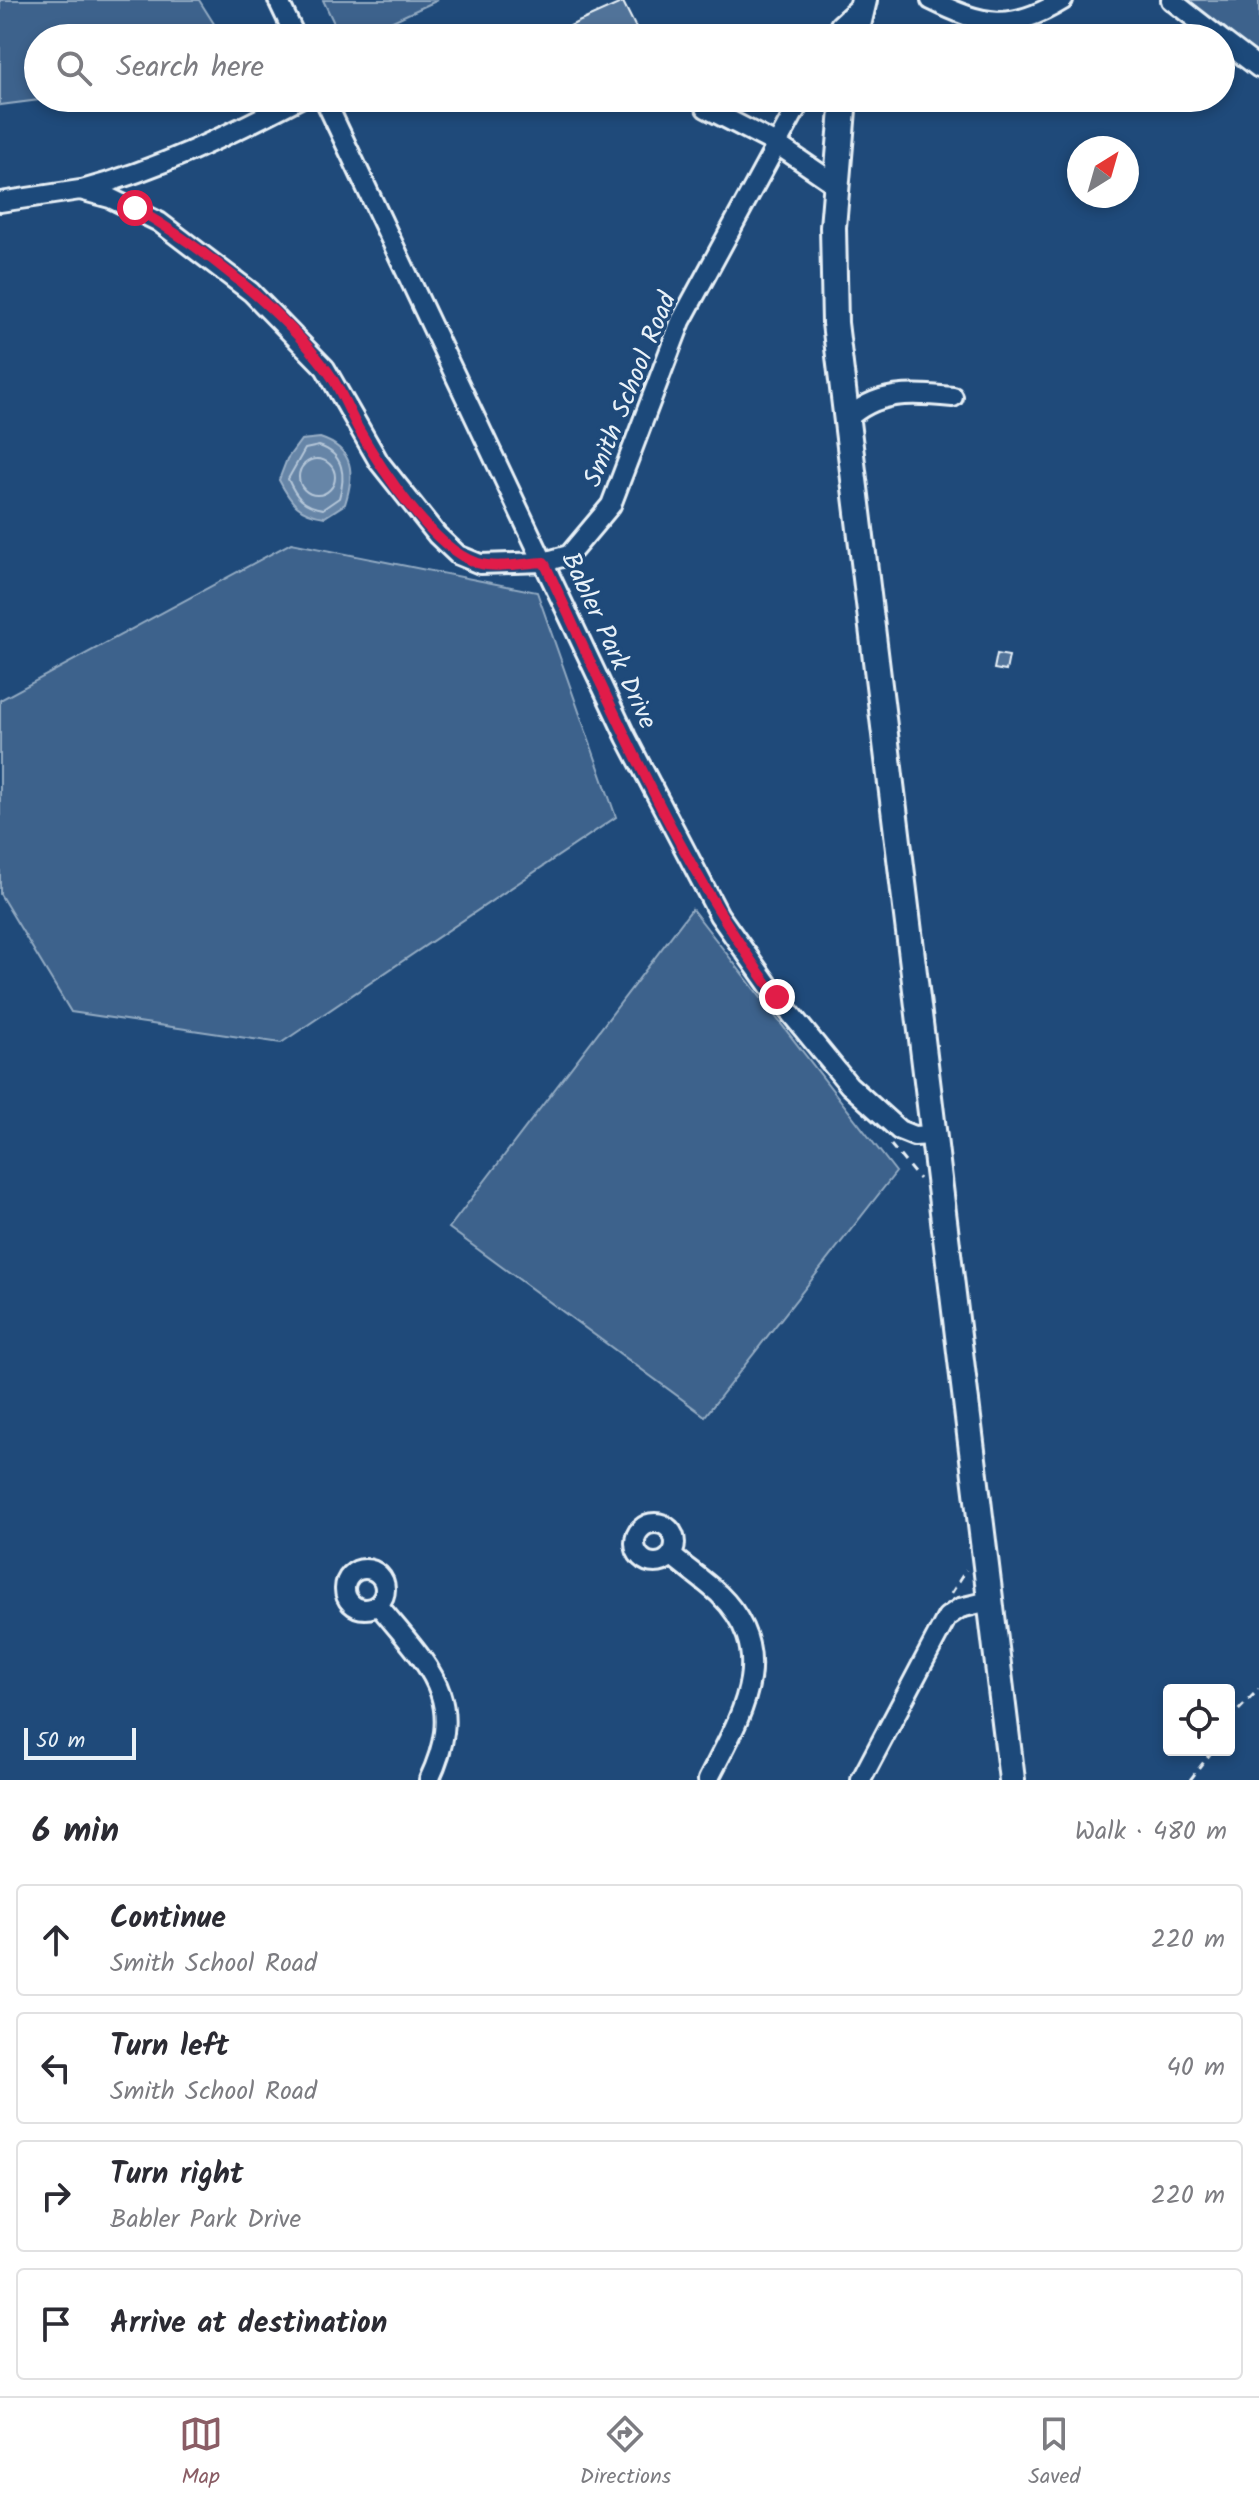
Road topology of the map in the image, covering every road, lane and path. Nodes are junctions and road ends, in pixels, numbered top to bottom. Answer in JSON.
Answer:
{"nodes":[{"id":1,"x":278,"y":0,"type":"edge"},
{"id":2,"x":931,"y":0,"type":"edge"},
{"id":3,"x":1063,"y":0,"type":"edge"},
{"id":4,"x":1171,"y":0,"type":"edge"},
{"id":5,"x":863,"y":2,"type":"edge"},
{"id":6,"x":289,"y":24,"type":"edge"},
{"id":7,"x":841,"y":24,"type":"edge"},
{"id":8,"x":858,"y":24,"type":"edge"},
{"id":9,"x":1203,"y":24,"type":"edge"},
{"id":10,"x":1235,"y":49,"type":"edge"},
{"id":11,"x":1259,"y":68,"type":"edge"},
{"id":12,"x":273,"y":112,"type":"edge"},
{"id":13,"x":331,"y":112,"type":"edge"},
{"id":14,"x":714,"y":112,"type":"edge"},
{"id":15,"x":795,"y":112,"type":"edge"},
{"id":16,"x":843,"y":112,"type":"edge"},
{"id":17,"x":778,"y":145,"type":"junction"},
{"id":18,"x":835,"y":184,"type":"junction"},
{"id":19,"x":80,"y":190,"type":"junction"},
{"id":20,"x":0,"y":202,"type":"edge"},
{"id":21,"x":953,"y":397,"type":"dead end"},
{"id":22,"x":846,"y":420,"type":"junction"},
{"id":23,"x":544,"y":562,"type":"junction"},
{"id":24,"x":933,"y":1135,"type":"junction"},
{"id":25,"x":890,"y":1144,"type":"dead end"},
{"id":26,"x":921,"y":1183,"type":"dead end"},
{"id":27,"x":671,"y":1555,"type":"dead end"},
{"id":28,"x":969,"y":1562,"type":"dead end"},
{"id":29,"x":945,"y":1601,"type":"dead end"},
{"id":30,"x":989,"y":1601,"type":"junction"},
{"id":31,"x":379,"y":1606,"type":"dead end"},
{"id":32,"x":1259,"y":1689,"type":"edge"},
{"id":33,"x":1235,"y":1714,"type":"edge"},
{"id":34,"x":1208,"y":1756,"type":"edge"},
{"id":35,"x":429,"y":1780,"type":"edge"},
{"id":36,"x":708,"y":1780,"type":"edge"},
{"id":37,"x":861,"y":1780,"type":"edge"},
{"id":38,"x":1012,"y":1780,"type":"edge"},
{"id":39,"x":1190,"y":1780,"type":"edge"}],
"edges":[{"from":1,"to":6,"type":"street"},
{"from":2,"to":3,"type":"street"},
{"from":4,"to":9,"type":"street"},
{"from":5,"to":7,"type":"street"},
{"from":5,"to":8,"type":"main road"},
{"from":10,"to":11,"type":"street"},
{"from":12,"to":19,"type":"street"},
{"from":13,"to":23,"type":"street","name":"Babler Park Drive"},
{"from":14,"to":17,"type":"street"},
{"from":15,"to":17,"type":"street","name":"Smith School Road"},
{"from":16,"to":18,"type":"main road"},
{"from":17,"to":18,"type":"street"},
{"from":17,"to":23,"type":"street","name":"Smith School Road"},
{"from":18,"to":22,"type":"main road"},
{"from":19,"to":20,"type":"street","name":"Smith School Road"},
{"from":19,"to":23,"type":"street","name":"Smith School Road"},
{"from":21,"to":22,"type":"street"},
{"from":22,"to":24,"type":"main road"},
{"from":23,"to":24,"type":"street","name":"Babler Park Drive"},
{"from":24,"to":30,"type":"main road"},
{"from":25,"to":26,"type":"path"},
{"from":27,"to":36,"type":"street"},
{"from":28,"to":29,"type":"path"},
{"from":30,"to":37,"type":"street"},
{"from":30,"to":38,"type":"main road"},
{"from":31,"to":35,"type":"street"},
{"from":32,"to":33,"type":"path"},
{"from":34,"to":39,"type":"path"}]}
